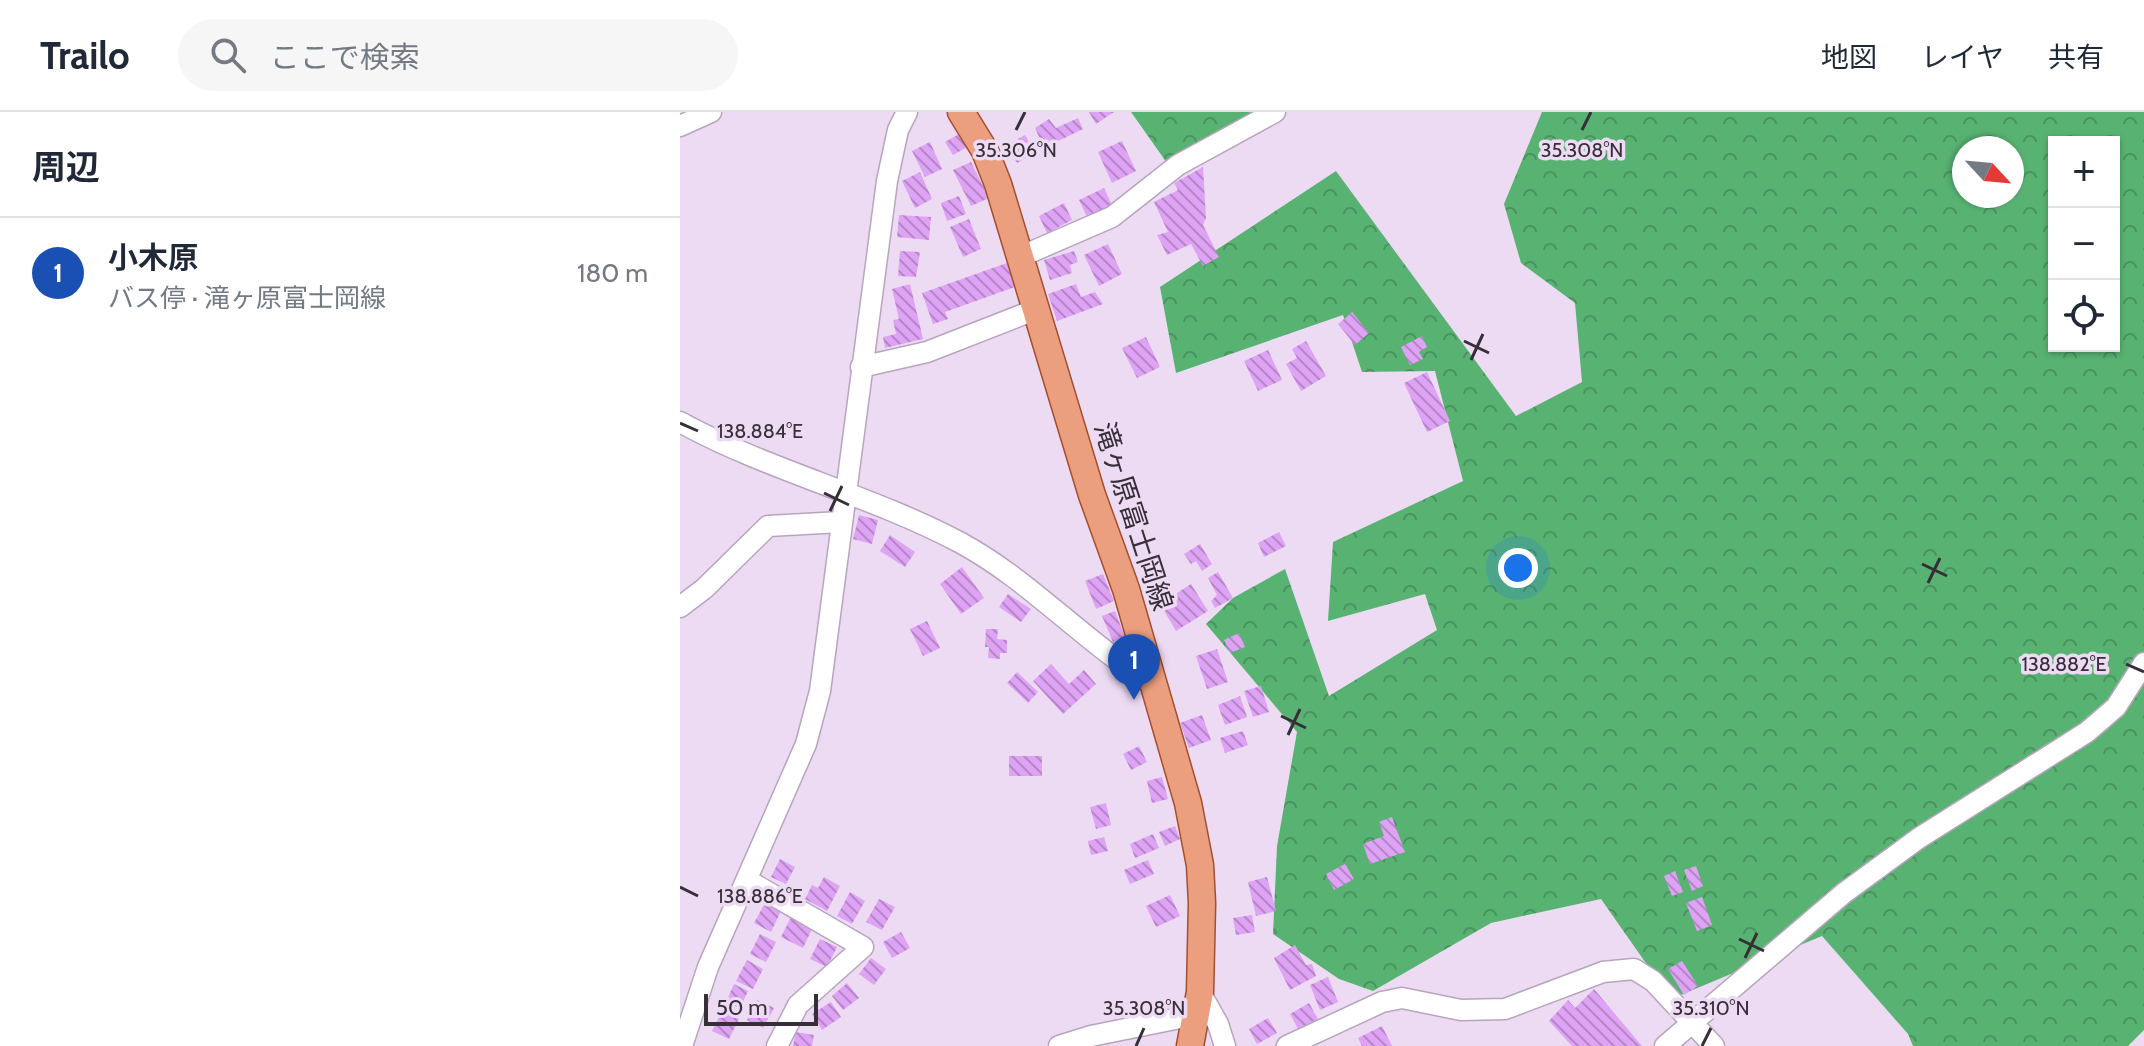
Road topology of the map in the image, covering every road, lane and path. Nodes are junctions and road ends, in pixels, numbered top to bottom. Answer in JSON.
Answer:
{"nodes":[{"id":1,"x":711,"y":112,"type":"edge"},
{"id":2,"x":907,"y":112,"type":"edge"},
{"id":3,"x":961,"y":112,"type":"edge"},
{"id":4,"x":1275,"y":112,"type":"edge"},
{"id":5,"x":680,"y":126,"type":"edge"},
{"id":6,"x":1022,"y":256,"type":"junction"},
{"id":7,"x":1037,"y":309,"type":"junction"},
{"id":8,"x":861,"y":367,"type":"junction"},
{"id":9,"x":680,"y":422,"type":"edge"},
{"id":10,"x":844,"y":491,"type":"junction"},
{"id":11,"x":841,"y":522,"type":"junction"},
{"id":12,"x":680,"y":607,"type":"edge"},
{"id":13,"x":2144,"y":663,"type":"edge"},
{"id":14,"x":1153,"y":684,"type":"junction"},
{"id":15,"x":747,"y":880,"type":"junction"},
{"id":16,"x":1197,"y":1003,"type":"junction"},
{"id":17,"x":1693,"y":1020,"type":"junction"},
{"id":18,"x":682,"y":1046,"type":"edge"},
{"id":19,"x":777,"y":1046,"type":"edge"},
{"id":20,"x":1059,"y":1046,"type":"edge"},
{"id":21,"x":1190,"y":1046,"type":"edge"},
{"id":22,"x":1225,"y":1046,"type":"edge"},
{"id":23,"x":1287,"y":1046,"type":"edge"},
{"id":24,"x":1665,"y":1046,"type":"edge"},
{"id":25,"x":1714,"y":1046,"type":"edge"}],
"edges":[{"from":1,"to":5,"type":"street"},
{"from":2,"to":8,"type":"street"},
{"from":3,"to":6,"type":"main road","name":"滝ヶ原富士岡線"},
{"from":4,"to":6,"type":"street"},
{"from":6,"to":7,"type":"main road","name":"滝ヶ原富士岡線"},
{"from":7,"to":8,"type":"street"},
{"from":7,"to":14,"type":"main road","name":"滝ヶ原富士岡線"},
{"from":8,"to":10,"type":"street"},
{"from":9,"to":10,"type":"street"},
{"from":10,"to":11,"type":"street"},
{"from":10,"to":14,"type":"street"},
{"from":11,"to":12,"type":"street"},
{"from":11,"to":15,"type":"street"},
{"from":13,"to":17,"type":"street"},
{"from":14,"to":16,"type":"main road","name":"滝ヶ原富士岡線"},
{"from":15,"to":18,"type":"street"},
{"from":15,"to":19,"type":"street"},
{"from":16,"to":20,"type":"street"},
{"from":16,"to":21,"type":"main road","name":"滝ヶ原富士岡線"},
{"from":16,"to":22,"type":"street"},
{"from":17,"to":23,"type":"street"},
{"from":17,"to":24,"type":"street"},
{"from":17,"to":25,"type":"street"}]}
